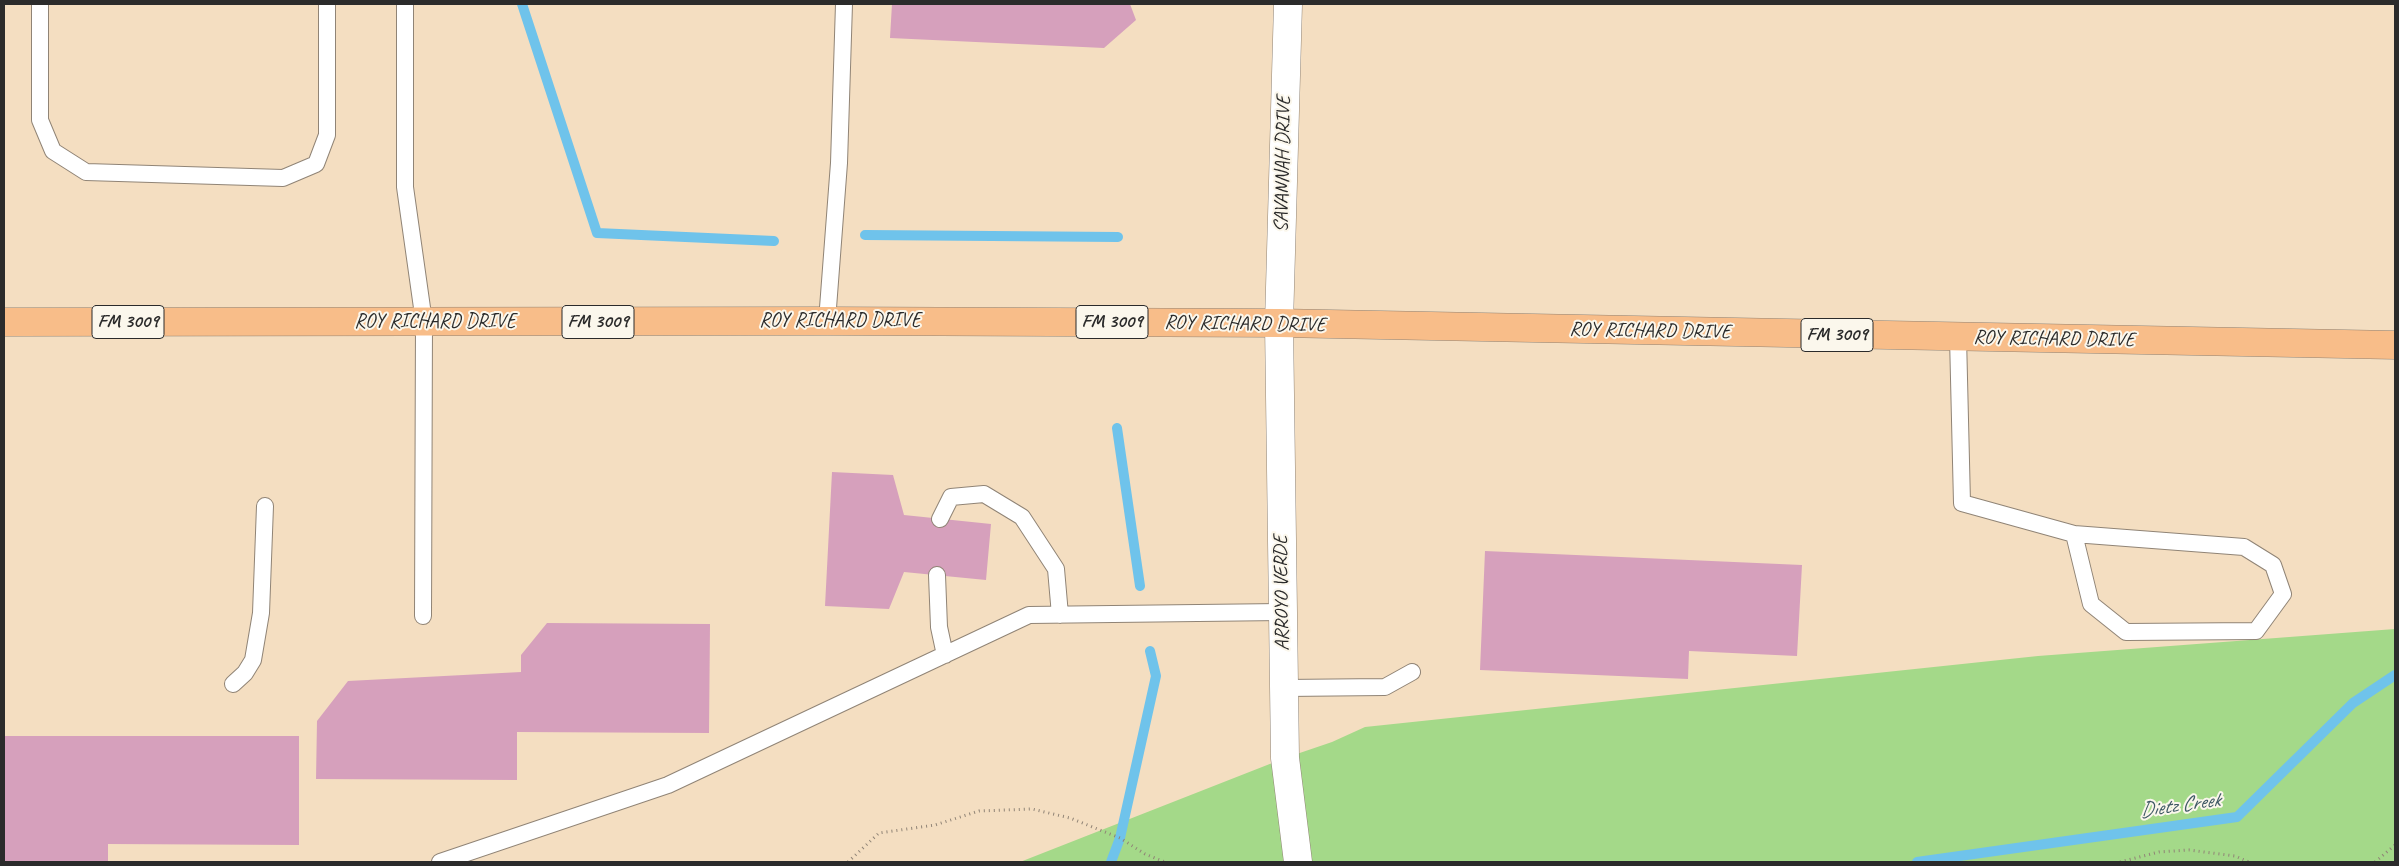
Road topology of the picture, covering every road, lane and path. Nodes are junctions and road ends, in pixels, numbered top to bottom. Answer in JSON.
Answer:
{"nodes":[{"id":1,"x":40,"y":4,"type":"edge"},
{"id":2,"x":327,"y":4,"type":"edge"},
{"id":3,"x":405,"y":4,"type":"edge"},
{"id":4,"x":844,"y":4,"type":"edge"},
{"id":5,"x":1288,"y":4,"type":"edge"},
{"id":6,"x":827,"y":321,"type":"junction"},
{"id":7,"x":4,"y":322,"type":"edge"},
{"id":8,"x":424,"y":322,"type":"junction"},
{"id":9,"x":1279,"y":323,"type":"junction"},
{"id":10,"x":1958,"y":337,"type":"junction"},
{"id":11,"x":2395,"y":345,"type":"edge"},
{"id":12,"x":265,"y":506,"type":"dead end"},
{"id":13,"x":940,"y":519,"type":"dead end"},
{"id":14,"x":2074,"y":534,"type":"junction"},
{"id":15,"x":937,"y":576,"type":"dead end"},
{"id":16,"x":1282,"y":612,"type":"junction"},
{"id":17,"x":1060,"y":615,"type":"junction"},
{"id":18,"x":422,"y":616,"type":"dead end"},
{"id":19,"x":945,"y":655,"type":"junction"},
{"id":20,"x":1412,"y":672,"type":"dead end"},
{"id":21,"x":233,"y":684,"type":"dead end"},
{"id":22,"x":1284,"y":688,"type":"junction"},
{"id":23,"x":2395,"y":845,"type":"edge"},
{"id":24,"x":440,"y":862,"type":"edge"},
{"id":25,"x":848,"y":862,"type":"edge"},
{"id":26,"x":1165,"y":862,"type":"edge"},
{"id":27,"x":1298,"y":862,"type":"edge"},
{"id":28,"x":2120,"y":862,"type":"edge"},
{"id":29,"x":2250,"y":862,"type":"edge"},
{"id":30,"x":2375,"y":862,"type":"edge"}],
"edges":[{"from":1,"to":2,"type":"lane"},
{"from":3,"to":8,"type":"lane"},
{"from":4,"to":6,"type":"lane"},
{"from":5,"to":9,"type":"street","name":"SAVANNAH DRIVE"},
{"from":6,"to":8,"type":"main road","name":"ROY RICHARD DRIVE","number":"FM 3009"},
{"from":6,"to":9,"type":"main road","name":"ROY RICHARD DRIVE","number":"FM 3009"},
{"from":7,"to":8,"type":"main road","name":"ROY RICHARD DRIVE","number":"FM 3009"},
{"from":8,"to":18,"type":"lane"},
{"from":9,"to":10,"type":"main road","name":"ROY RICHARD DRIVE","number":"FM 3009"},
{"from":9,"to":16,"type":"street","name":"ARROYO VERDE"},
{"from":10,"to":11,"type":"main road","name":"ROY RICHARD DRIVE","number":"FM 3009"},
{"from":10,"to":14,"type":"lane"},
{"from":12,"to":21,"type":"lane"},
{"from":13,"to":17,"type":"lane"},
{"from":14,"to":14,"type":"lane"},
{"from":15,"to":19,"type":"lane"},
{"from":16,"to":17,"type":"lane"},
{"from":16,"to":22,"type":"street","name":"ARROYO VERDE"},
{"from":17,"to":19,"type":"lane"},
{"from":19,"to":24,"type":"lane"},
{"from":20,"to":22,"type":"lane"},
{"from":22,"to":27,"type":"street","name":"ARROYO VERDE"},
{"from":23,"to":30,"type":"path"},
{"from":25,"to":26,"type":"path"},
{"from":28,"to":29,"type":"path"}]}
